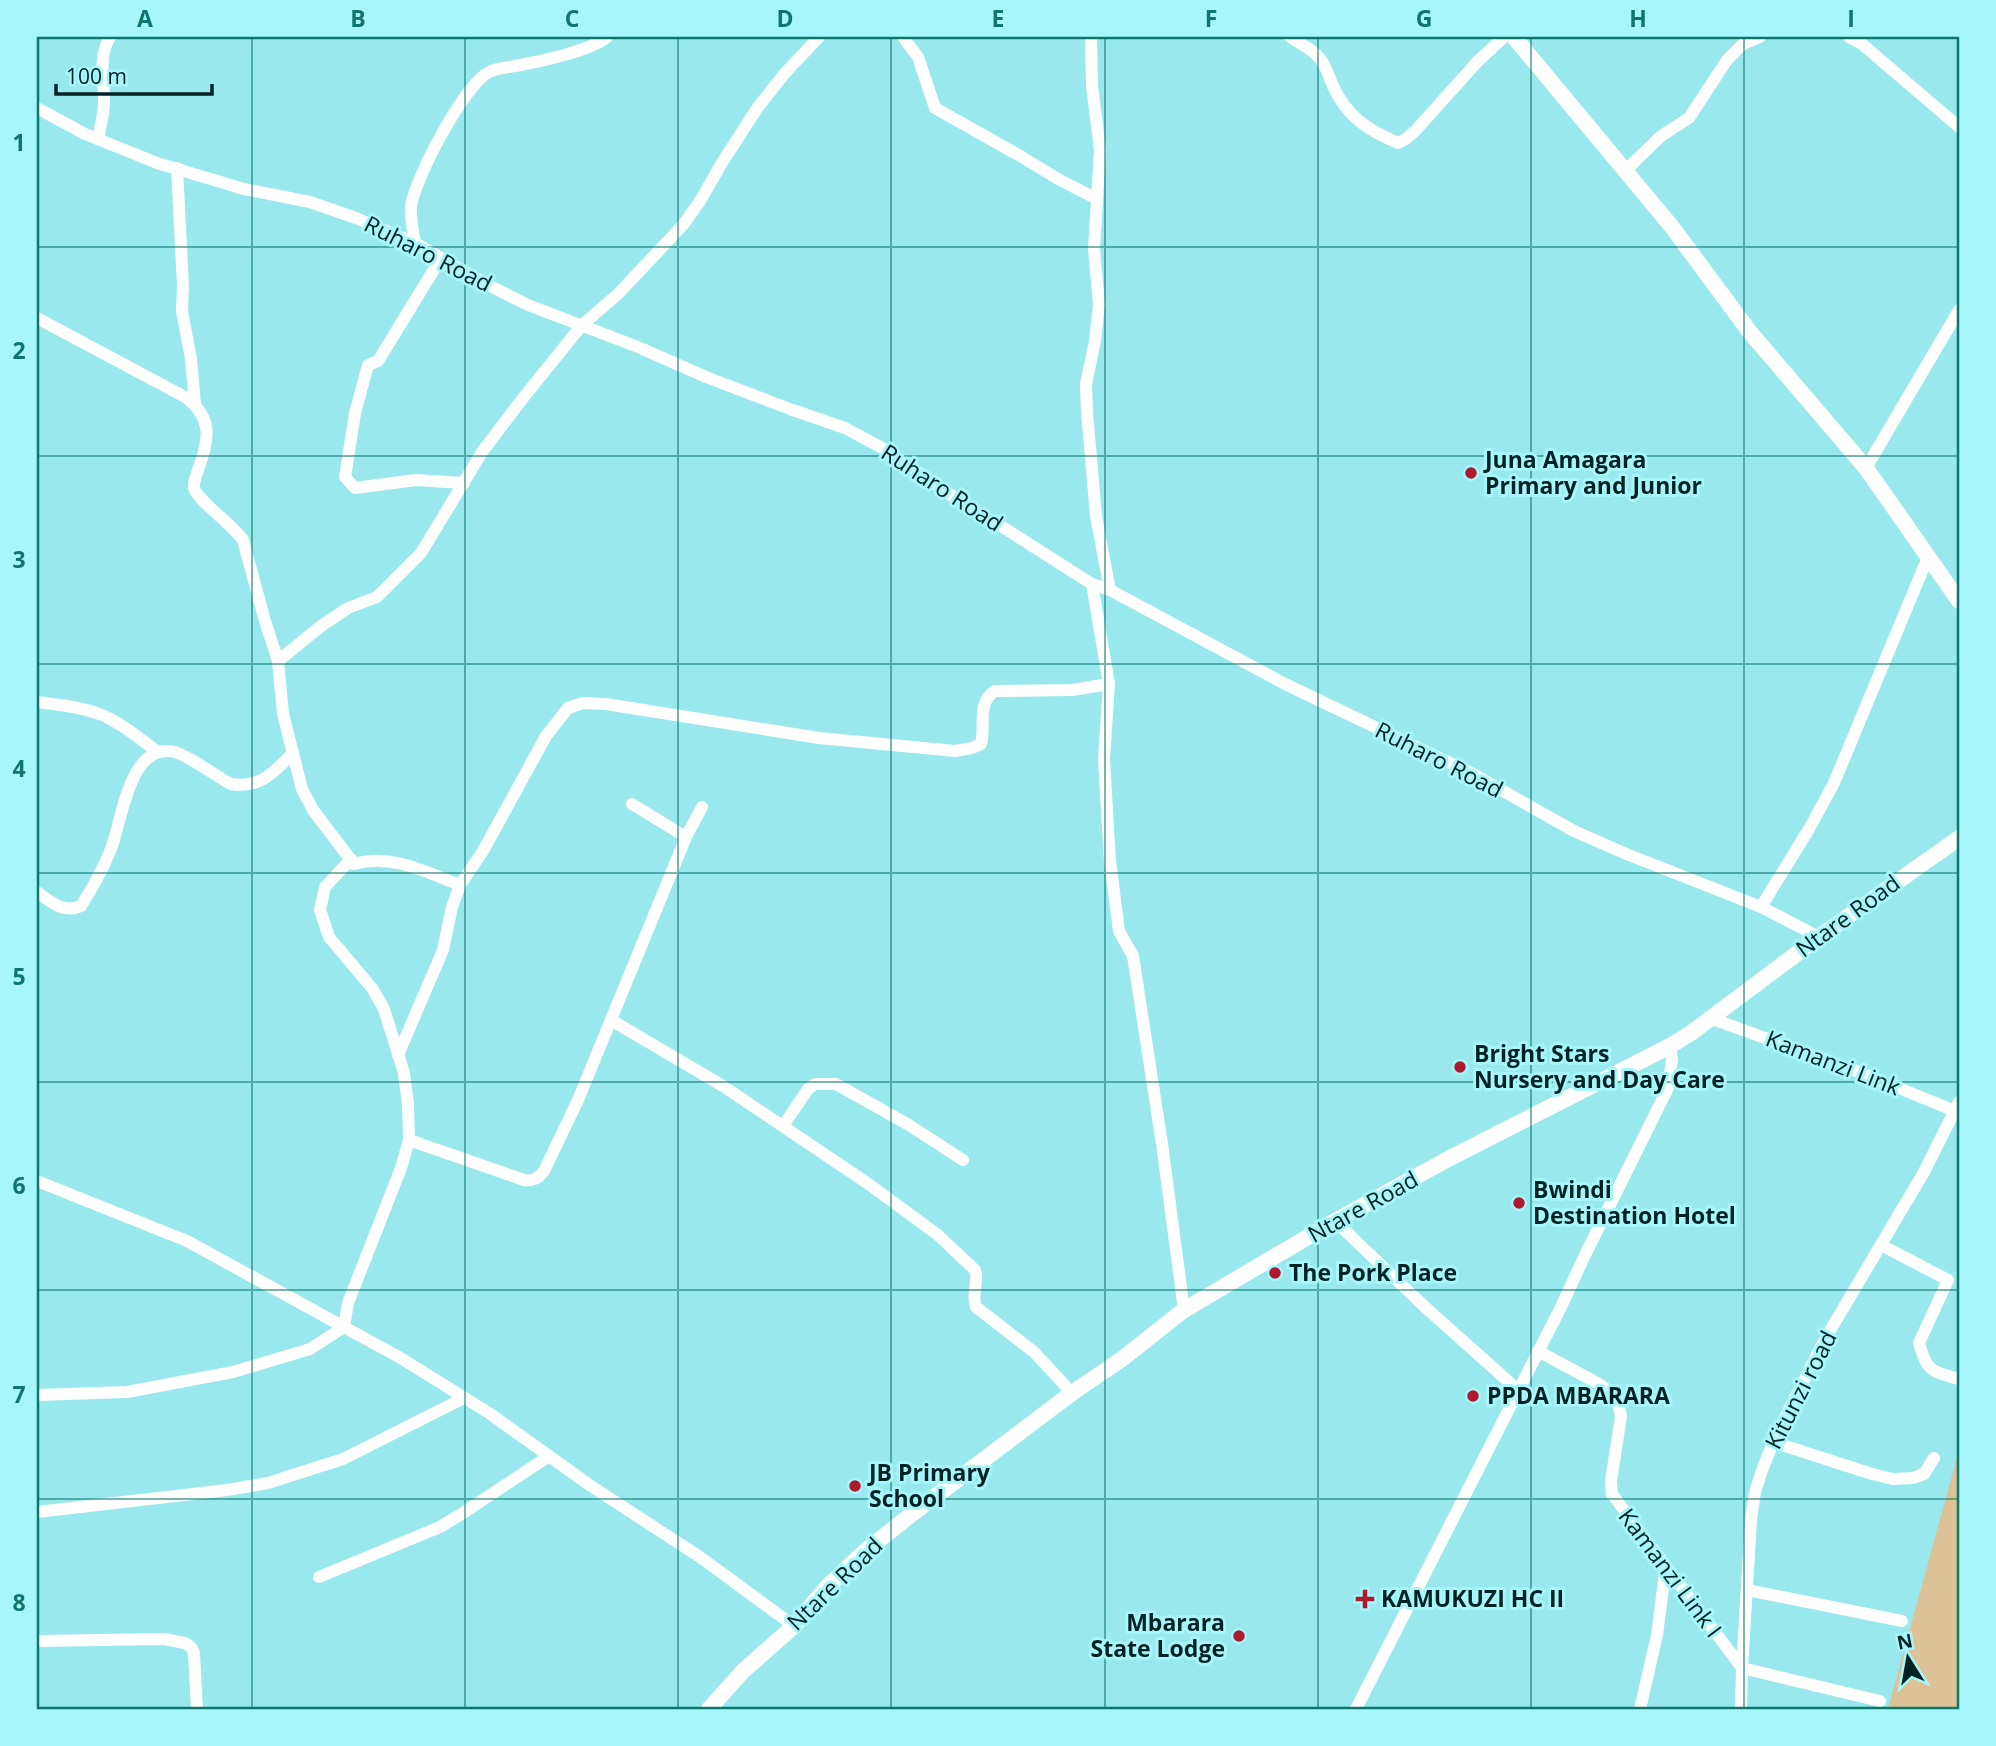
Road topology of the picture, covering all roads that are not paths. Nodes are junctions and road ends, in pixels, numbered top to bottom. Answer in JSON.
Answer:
{"nodes":[{"id":1,"x":110,"y":37,"type":"edge"},
{"id":2,"x":607,"y":37,"type":"edge"},
{"id":3,"x":798,"y":37,"type":"edge"},
{"id":4,"x":819,"y":37,"type":"edge"},
{"id":5,"x":903,"y":37,"type":"edge"},
{"id":6,"x":1091,"y":37,"type":"edge"},
{"id":7,"x":1290,"y":37,"type":"edge"},
{"id":8,"x":1504,"y":37,"type":"edge"},
{"id":9,"x":1514,"y":37,"type":"edge"},
{"id":10,"x":1760,"y":37,"type":"edge"},
{"id":11,"x":1849,"y":37,"type":"edge"},
{"id":12,"x":807,"y":48,"type":"junction"},
{"id":13,"x":37,"y":108,"type":"edge"},
{"id":14,"x":1959,"y":127,"type":"edge"},
{"id":15,"x":98,"y":139,"type":"junction"},
{"id":16,"x":177,"y":168,"type":"junction"},
{"id":17,"x":1625,"y":171,"type":"junction"},
{"id":18,"x":1097,"y":199,"type":"junction"},
{"id":19,"x":415,"y":243,"type":"junction"},
{"id":20,"x":441,"y":258,"type":"junction"},
{"id":21,"x":1959,"y":310,"type":"edge"},
{"id":22,"x":39,"y":323,"type":"edge"},
{"id":23,"x":582,"y":326,"type":"junction"},
{"id":24,"x":195,"y":405,"type":"junction"},
{"id":25,"x":1866,"y":468,"type":"junction"},
{"id":26,"x":464,"y":483,"type":"junction"},
{"id":27,"x":1928,"y":557,"type":"junction"},
{"id":28,"x":1092,"y":584,"type":"junction"},
{"id":29,"x":1110,"y":590,"type":"junction"},
{"id":30,"x":1959,"y":601,"type":"edge"},
{"id":31,"x":278,"y":661,"type":"junction"},
{"id":32,"x":1109,"y":684,"type":"junction"},
{"id":33,"x":37,"y":702,"type":"edge"},
{"id":34,"x":158,"y":752,"type":"junction"},
{"id":35,"x":293,"y":752,"type":"junction"},
{"id":36,"x":632,"y":804,"type":"dead end"},
{"id":37,"x":702,"y":807,"type":"dead end"},
{"id":38,"x":686,"y":837,"type":"junction"},
{"id":39,"x":1959,"y":838,"type":"edge"},
{"id":40,"x":351,"y":859,"type":"junction"},
{"id":41,"x":460,"y":885,"type":"junction"},
{"id":42,"x":37,"y":892,"type":"edge"},
{"id":43,"x":1761,"y":907,"type":"junction"},
{"id":44,"x":1819,"y":937,"type":"junction"},
{"id":45,"x":1710,"y":1018,"type":"junction"},
{"id":46,"x":611,"y":1020,"type":"junction"},
{"id":47,"x":1670,"y":1046,"type":"junction"},
{"id":48,"x":398,"y":1055,"type":"junction"},
{"id":49,"x":1957,"y":1107,"type":"edge"},
{"id":50,"x":783,"y":1126,"type":"junction"},
{"id":51,"x":408,"y":1140,"type":"junction"},
{"id":52,"x":963,"y":1160,"type":"dead end"},
{"id":53,"x":37,"y":1181,"type":"edge"},
{"id":54,"x":1335,"y":1221,"type":"junction"},
{"id":55,"x":1881,"y":1245,"type":"junction"},
{"id":56,"x":1954,"y":1278,"type":"edge"},
{"id":57,"x":1184,"y":1310,"type":"junction"},
{"id":58,"x":344,"y":1328,"type":"junction"},
{"id":59,"x":1538,"y":1351,"type":"junction"},
{"id":60,"x":1959,"y":1379,"type":"edge"},
{"id":61,"x":1518,"y":1390,"type":"junction"},
{"id":62,"x":1072,"y":1393,"type":"junction"},
{"id":63,"x":37,"y":1395,"type":"edge"},
{"id":64,"x":464,"y":1398,"type":"junction"},
{"id":65,"x":1773,"y":1442,"type":"junction"},
{"id":66,"x":549,"y":1456,"type":"junction"},
{"id":67,"x":1934,"y":1458,"type":"dead end"},
{"id":68,"x":37,"y":1512,"type":"edge"},
{"id":69,"x":1666,"y":1565,"type":"junction"},
{"id":70,"x":319,"y":1577,"type":"dead end"},
{"id":71,"x":1747,"y":1590,"type":"junction"},
{"id":72,"x":1902,"y":1621,"type":"dead end"},
{"id":73,"x":794,"y":1626,"type":"junction"},
{"id":74,"x":37,"y":1641,"type":"edge"},
{"id":75,"x":1742,"y":1668,"type":"junction"},
{"id":76,"x":1880,"y":1702,"type":"dead end"},
{"id":77,"x":197,"y":1709,"type":"edge"},
{"id":78,"x":709,"y":1709,"type":"edge"},
{"id":79,"x":1356,"y":1709,"type":"edge"},
{"id":80,"x":1640,"y":1709,"type":"edge"},
{"id":81,"x":1741,"y":1709,"type":"edge"}],
"edges":[{"from":1,"to":15,"type":"street"},
{"from":2,"to":19,"type":"street"},
{"from":3,"to":12,"type":"street"},
{"from":4,"to":12,"type":"street"},
{"from":5,"to":18,"type":"street"},
{"from":6,"to":18,"type":"street"},
{"from":7,"to":8,"type":"street"},
{"from":9,"to":17,"type":"main road"},
{"from":10,"to":17,"type":"street"},
{"from":11,"to":14,"type":"street"},
{"from":12,"to":23,"type":"street"},
{"from":13,"to":15,"type":"street","name":"Ruharo Road"},
{"from":15,"to":16,"type":"street","name":"Ruharo Road"},
{"from":16,"to":19,"type":"street","name":"Ruharo Road"},
{"from":16,"to":24,"type":"street"},
{"from":17,"to":25,"type":"main road"},
{"from":18,"to":29,"type":"street"},
{"from":19,"to":20,"type":"street","name":"Ruharo Road"},
{"from":20,"to":23,"type":"street","name":"Ruharo Road"},
{"from":20,"to":26,"type":"street"},
{"from":21,"to":25,"type":"street"},
{"from":22,"to":24,"type":"street"},
{"from":23,"to":26,"type":"street"},
{"from":23,"to":28,"type":"street","name":"Ruharo Road"},
{"from":24,"to":31,"type":"street"},
{"from":25,"to":27,"type":"main road"},
{"from":26,"to":31,"type":"street"},
{"from":27,"to":30,"type":"main road"},
{"from":27,"to":43,"type":"street"},
{"from":28,"to":29,"type":"street","name":"Ruharo Road"},
{"from":28,"to":32,"type":"street"},
{"from":29,"to":43,"type":"street","name":"Ruharo Road"},
{"from":31,"to":35,"type":"street"},
{"from":32,"to":41,"type":"street"},
{"from":32,"to":57,"type":"street"},
{"from":33,"to":34,"type":"street"},
{"from":34,"to":35,"type":"street"},
{"from":34,"to":42,"type":"street"},
{"from":35,"to":40,"type":"street"},
{"from":36,"to":38,"type":"street"},
{"from":37,"to":38,"type":"street"},
{"from":38,"to":46,"type":"street"},
{"from":39,"to":44,"type":"main road","name":"Ntare Road"},
{"from":40,"to":41,"type":"street"},
{"from":40,"to":48,"type":"street"},
{"from":41,"to":48,"type":"street"},
{"from":43,"to":44,"type":"street","name":"Ruharo Road"},
{"from":44,"to":45,"type":"main road","name":"Ntare Road"},
{"from":45,"to":47,"type":"main road","name":"Ntare Road"},
{"from":45,"to":49,"type":"street","name":"Kamanzi Link"},
{"from":46,"to":50,"type":"street"},
{"from":46,"to":51,"type":"street"},
{"from":47,"to":54,"type":"main road","name":"Ntare Road"},
{"from":47,"to":59,"type":"street"},
{"from":48,"to":51,"type":"street"},
{"from":49,"to":55,"type":"street","name":"Kitunzi road"},
{"from":50,"to":52,"type":"street"},
{"from":50,"to":62,"type":"street"},
{"from":51,"to":58,"type":"street"},
{"from":53,"to":58,"type":"street"},
{"from":54,"to":57,"type":"main road","name":"Ntare Road"},
{"from":54,"to":61,"type":"street"},
{"from":55,"to":56,"type":"street"},
{"from":55,"to":65,"type":"street","name":"Kitunzi road"},
{"from":56,"to":60,"type":"street"},
{"from":57,"to":62,"type":"main road","name":"Ntare Road"},
{"from":58,"to":63,"type":"street"},
{"from":58,"to":64,"type":"street"},
{"from":59,"to":61,"type":"street"},
{"from":59,"to":69,"type":"street","name":"Kamanzi Link I"},
{"from":61,"to":79,"type":"street"},
{"from":62,"to":73,"type":"main road","name":"Ntare Road"},
{"from":64,"to":66,"type":"street"},
{"from":64,"to":68,"type":"street"},
{"from":65,"to":67,"type":"street"},
{"from":65,"to":71,"type":"street","name":"Kitunzi road"},
{"from":66,"to":70,"type":"street"},
{"from":66,"to":73,"type":"street"},
{"from":69,"to":75,"type":"street","name":"Kamanzi Link I"},
{"from":69,"to":80,"type":"street"},
{"from":71,"to":72,"type":"street"},
{"from":71,"to":75,"type":"street","name":"Kitunzi road"},
{"from":73,"to":78,"type":"main road","name":"Ntare Road"},
{"from":74,"to":77,"type":"street"},
{"from":75,"to":76,"type":"street"},
{"from":75,"to":81,"type":"street","name":"Kitunzi road"}]}
